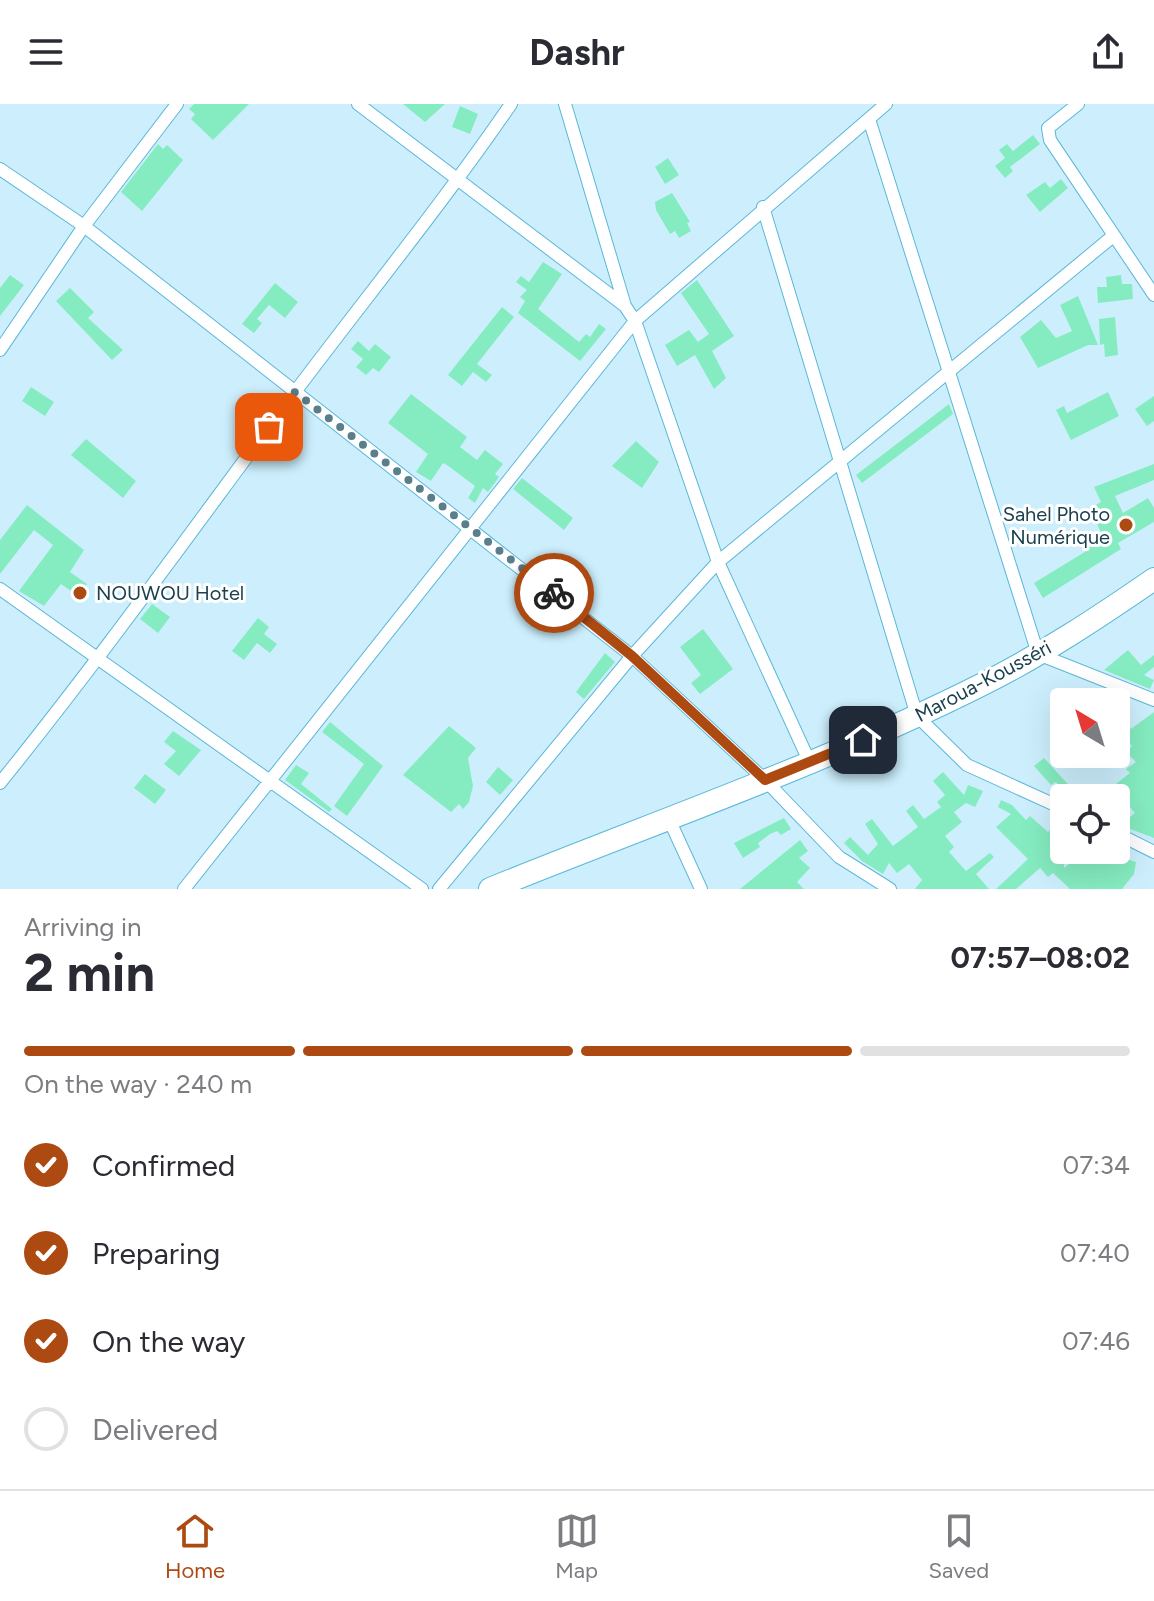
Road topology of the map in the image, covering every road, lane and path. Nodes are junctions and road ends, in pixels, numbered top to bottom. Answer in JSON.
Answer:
{"nodes":[{"id":1,"x":177,"y":104,"type":"edge"},
{"id":2,"x":358,"y":104,"type":"edge"},
{"id":3,"x":511,"y":104,"type":"edge"},
{"id":4,"x":565,"y":104,"type":"edge"},
{"id":5,"x":886,"y":104,"type":"edge"},
{"id":6,"x":1078,"y":104,"type":"edge"},
{"id":7,"x":869,"y":119,"type":"junction"},
{"id":8,"x":0,"y":169,"type":"edge"},
{"id":9,"x":457,"y":182,"type":"junction"},
{"id":10,"x":763,"y":207,"type":"junction"},
{"id":11,"x":84,"y":226,"type":"junction"},
{"id":12,"x":1112,"y":237,"type":"junction"},
{"id":13,"x":1154,"y":295,"type":"edge"},
{"id":14,"x":625,"y":306,"type":"junction"},
{"id":15,"x":635,"y":321,"type":"junction"},
{"id":16,"x":0,"y":350,"type":"edge"},
{"id":17,"x":950,"y":369,"type":"junction"},
{"id":18,"x":295,"y":392,"type":"junction"},
{"id":19,"x":838,"y":462,"type":"junction"},
{"id":20,"x":473,"y":528,"type":"junction"},
{"id":21,"x":718,"y":562,"type":"junction"},
{"id":22,"x":1154,"y":579,"type":"edge"},
{"id":23,"x":0,"y":589,"type":"edge"},
{"id":24,"x":1038,"y":654,"type":"junction"},
{"id":25,"x":632,"y":656,"type":"junction"},
{"id":26,"x":98,"y":662,"type":"junction"},
{"id":27,"x":1154,"y":700,"type":"edge"},
{"id":28,"x":917,"y":716,"type":"junction"},
{"id":29,"x":810,"y":763,"type":"junction"},
{"id":30,"x":765,"y":780,"type":"junction"},
{"id":31,"x":0,"y":783,"type":"edge"},
{"id":32,"x":270,"y":783,"type":"junction"},
{"id":33,"x":1050,"y":803,"type":"edge"},
{"id":34,"x":668,"y":817,"type":"junction"},
{"id":35,"x":1130,"y":840,"type":"edge"},
{"id":36,"x":1154,"y":852,"type":"edge"},
{"id":37,"x":184,"y":889,"type":"edge"},
{"id":38,"x":422,"y":889,"type":"edge"},
{"id":39,"x":439,"y":889,"type":"edge"},
{"id":40,"x":490,"y":889,"type":"edge"},
{"id":41,"x":701,"y":889,"type":"edge"},
{"id":42,"x":890,"y":889,"type":"edge"}],
"edges":[{"from":1,"to":11,"type":"street"},
{"from":2,"to":9,"type":"street"},
{"from":3,"to":9,"type":"street"},
{"from":4,"to":14,"type":"street"},
{"from":5,"to":7,"type":"street"},
{"from":6,"to":12,"type":"street"},
{"from":7,"to":10,"type":"street"},
{"from":7,"to":17,"type":"street"},
{"from":8,"to":11,"type":"street"},
{"from":9,"to":14,"type":"street"},
{"from":9,"to":18,"type":"street"},
{"from":10,"to":15,"type":"street"},
{"from":10,"to":19,"type":"street"},
{"from":11,"to":16,"type":"street"},
{"from":11,"to":18,"type":"street"},
{"from":12,"to":13,"type":"street"},
{"from":12,"to":17,"type":"street"},
{"from":14,"to":15,"type":"street"},
{"from":15,"to":20,"type":"street"},
{"from":15,"to":21,"type":"street"},
{"from":17,"to":19,"type":"street"},
{"from":17,"to":24,"type":"street"},
{"from":18,"to":20,"type":"street"},
{"from":18,"to":26,"type":"street"},
{"from":19,"to":21,"type":"street"},
{"from":19,"to":28,"type":"street"},
{"from":20,"to":25,"type":"street"},
{"from":20,"to":32,"type":"street"},
{"from":21,"to":25,"type":"street"},
{"from":21,"to":29,"type":"street"},
{"from":22,"to":24,"type":"highway","name":"Maroua-Kousséri"},
{"from":23,"to":26,"type":"street"},
{"from":24,"to":27,"type":"street"},
{"from":24,"to":28,"type":"highway","name":"Maroua-Kousséri"},
{"from":25,"to":30,"type":"street"},
{"from":25,"to":39,"type":"street"},
{"from":26,"to":31,"type":"street"},
{"from":26,"to":32,"type":"street"},
{"from":28,"to":29,"type":"highway","name":"Maroua-Kousséri"},
{"from":28,"to":33,"type":"street"},
{"from":29,"to":30,"type":"highway","name":"Maroua-Kousséri"},
{"from":30,"to":34,"type":"highway","name":"Maroua-Kousséri"},
{"from":30,"to":42,"type":"street"},
{"from":32,"to":37,"type":"street"},
{"from":32,"to":38,"type":"street"},
{"from":34,"to":40,"type":"highway","name":"Maroua-Kousséri"},
{"from":34,"to":41,"type":"street"},
{"from":35,"to":36,"type":"street"}]}
